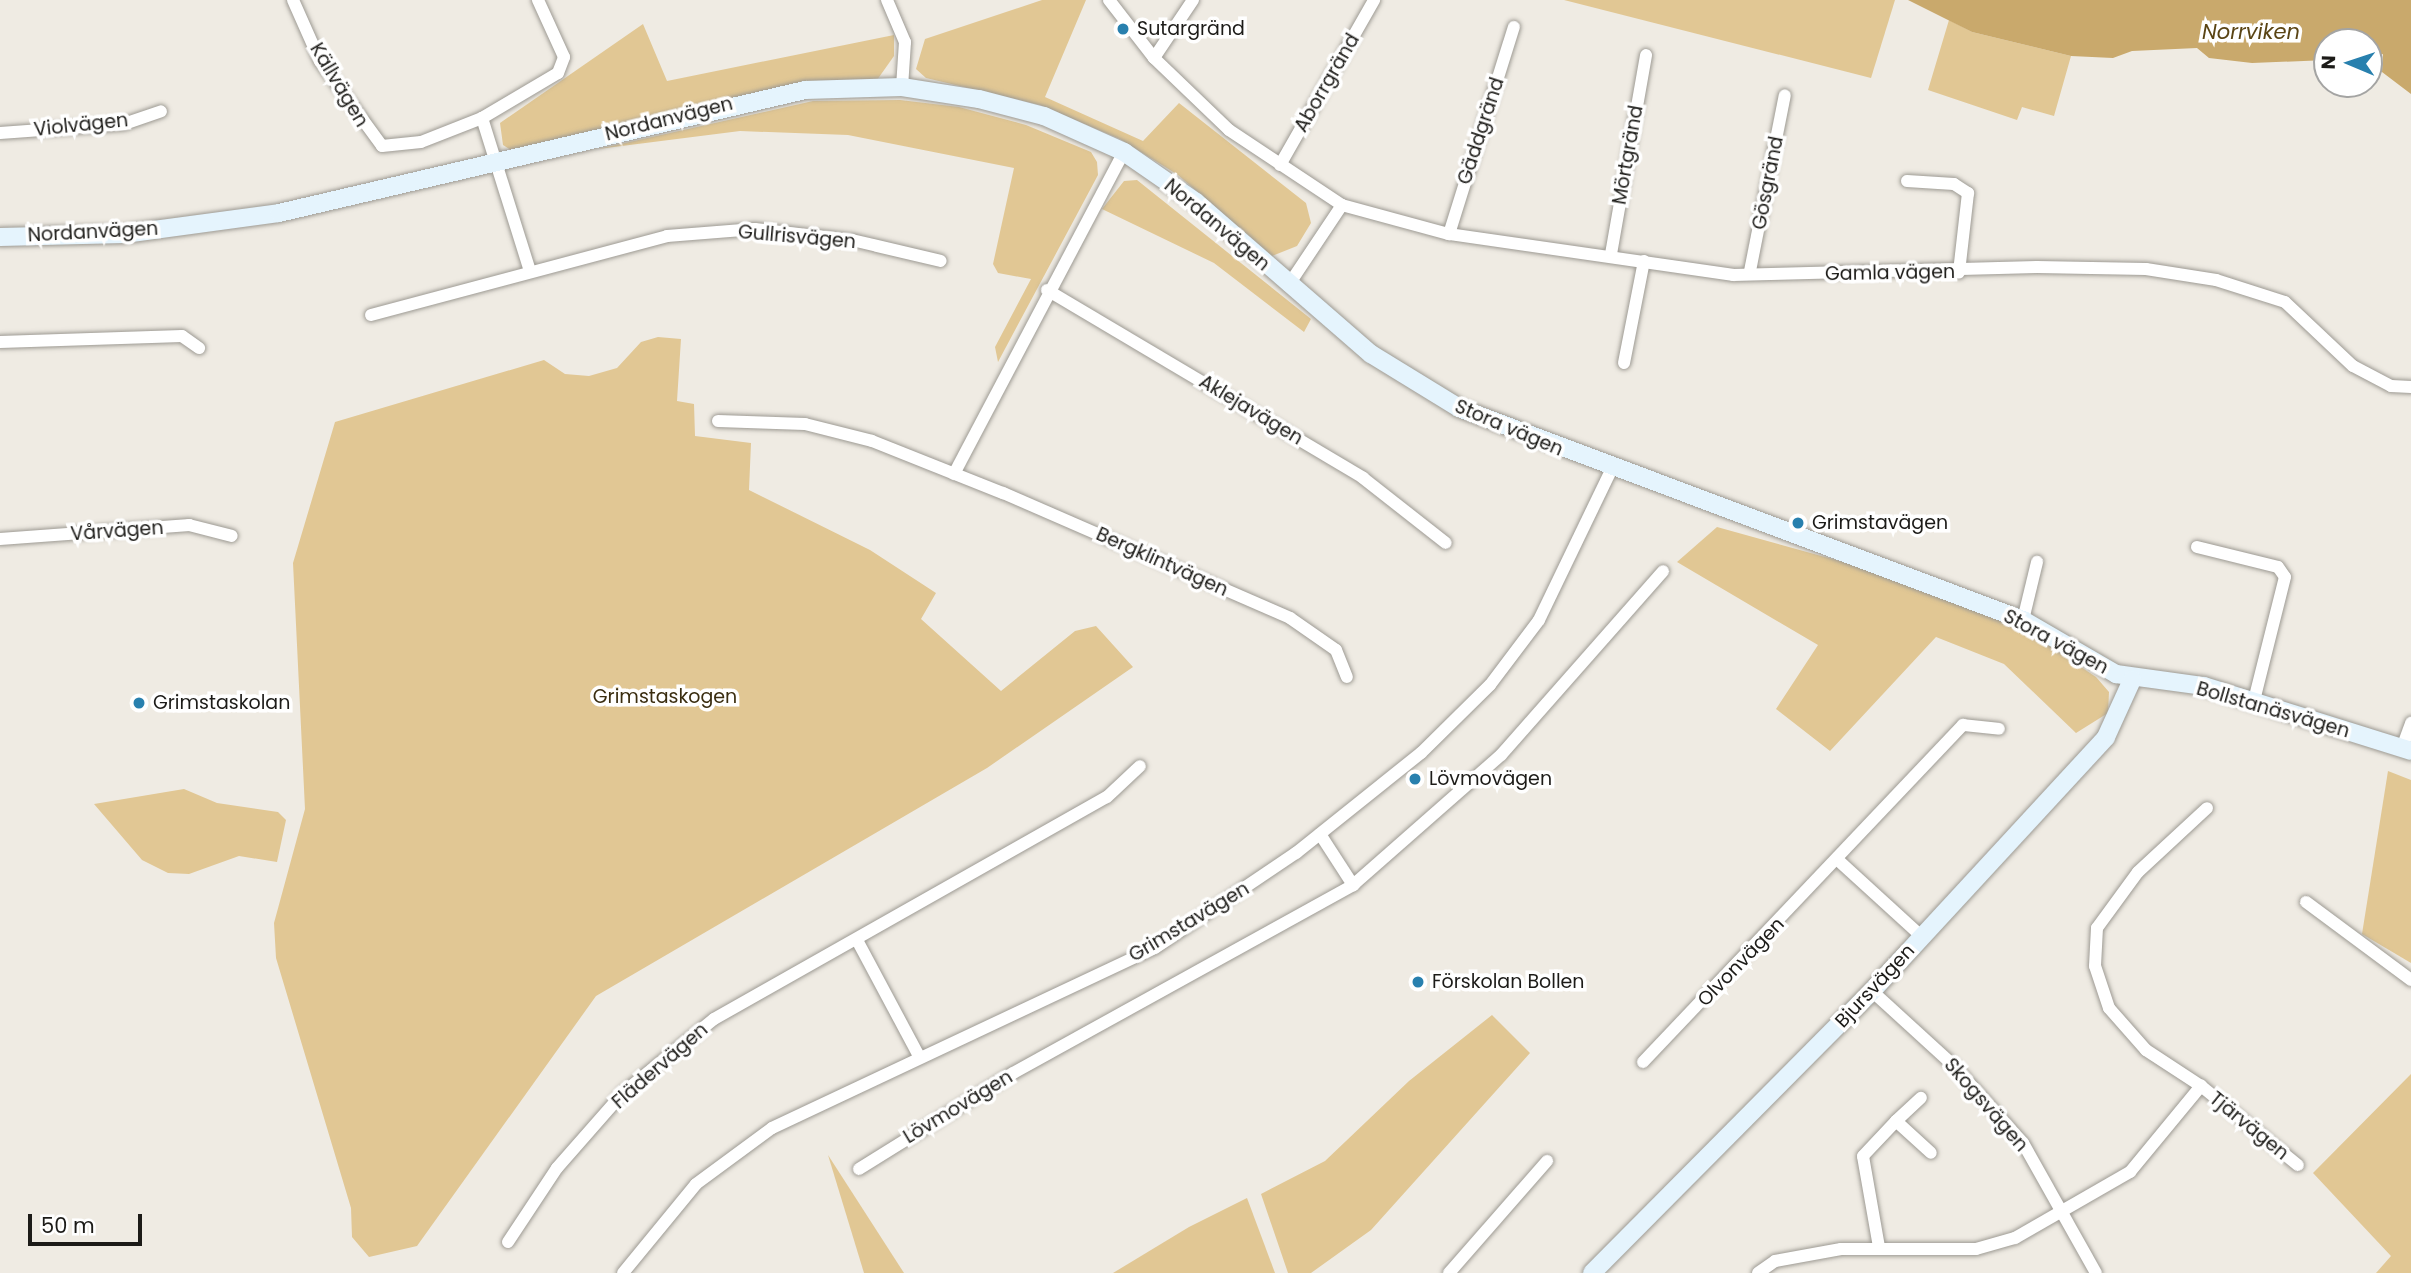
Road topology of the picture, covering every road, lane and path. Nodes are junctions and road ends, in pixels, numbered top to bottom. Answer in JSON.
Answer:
{"nodes":[{"id":1,"x":293,"y":0,"type":"edge"},
{"id":2,"x":538,"y":0,"type":"edge"},
{"id":3,"x":887,"y":0,"type":"edge"},
{"id":4,"x":1109,"y":0,"type":"edge"},
{"id":5,"x":1193,"y":0,"type":"edge"},
{"id":6,"x":1374,"y":0,"type":"edge"},
{"id":7,"x":1514,"y":27,"type":"dead end"},
{"id":8,"x":1646,"y":55,"type":"dead end"},
{"id":9,"x":1153,"y":58,"type":"junction"},
{"id":10,"x":902,"y":87,"type":"junction"},
{"id":11,"x":1785,"y":95,"type":"dead end"},
{"id":12,"x":160,"y":111,"type":"dead end"},
{"id":13,"x":482,"y":118,"type":"junction"},
{"id":14,"x":0,"y":133,"type":"edge"},
{"id":15,"x":1124,"y":152,"type":"junction"},
{"id":16,"x":497,"y":162,"type":"junction"},
{"id":17,"x":1280,"y":165,"type":"junction"},
{"id":18,"x":1908,"y":181,"type":"dead end"},
{"id":19,"x":1342,"y":205,"type":"junction"},
{"id":20,"x":1449,"y":234,"type":"junction"},
{"id":21,"x":0,"y":237,"type":"edge"},
{"id":22,"x":1611,"y":254,"type":"junction"},
{"id":23,"x":940,"y":261,"type":"dead end"},
{"id":24,"x":1644,"y":261,"type":"junction"},
{"id":25,"x":530,"y":271,"type":"junction"},
{"id":26,"x":1750,"y":271,"type":"junction"},
{"id":27,"x":1959,"y":272,"type":"junction"},
{"id":28,"x":1288,"y":286,"type":"junction"},
{"id":29,"x":1047,"y":290,"type":"junction"},
{"id":30,"x":370,"y":315,"type":"dead end"},
{"id":31,"x":0,"y":342,"type":"edge"},
{"id":32,"x":198,"y":348,"type":"dead end"},
{"id":33,"x":1623,"y":363,"type":"dead end"},
{"id":34,"x":2411,"y":387,"type":"edge"},
{"id":35,"x":718,"y":421,"type":"dead end"},
{"id":36,"x":1612,"y":468,"type":"junction"},
{"id":37,"x":954,"y":474,"type":"junction"},
{"id":38,"x":232,"y":536,"type":"dead end"},
{"id":39,"x":0,"y":539,"type":"edge"},
{"id":40,"x":1446,"y":543,"type":"dead end"},
{"id":41,"x":2197,"y":547,"type":"dead end"},
{"id":42,"x":2037,"y":562,"type":"dead end"},
{"id":43,"x":1662,"y":571,"type":"dead end"},
{"id":44,"x":2023,"y":620,"type":"junction"},
{"id":45,"x":1347,"y":677,"type":"dead end"},
{"id":46,"x":2132,"y":680,"type":"junction"},
{"id":47,"x":2254,"y":700,"type":"junction"},
{"id":48,"x":2411,"y":723,"type":"edge"},
{"id":49,"x":1999,"y":729,"type":"dead end"},
{"id":50,"x":2406,"y":749,"type":"edge"},
{"id":51,"x":1140,"y":766,"type":"dead end"},
{"id":52,"x":2207,"y":807,"type":"dead end"},
{"id":53,"x":1320,"y":834,"type":"junction"},
{"id":54,"x":1839,"y":861,"type":"junction"},
{"id":55,"x":1353,"y":885,"type":"junction"},
{"id":56,"x":2306,"y":902,"type":"dead end"},
{"id":57,"x":1921,"y":936,"type":"junction"},
{"id":58,"x":857,"y":940,"type":"junction"},
{"id":59,"x":2411,"y":980,"type":"edge"},
{"id":60,"x":1872,"y":991,"type":"junction"},
{"id":61,"x":919,"y":1056,"type":"junction"},
{"id":62,"x":1643,"y":1062,"type":"dead end"},
{"id":63,"x":2201,"y":1086,"type":"junction"},
{"id":64,"x":1921,"y":1098,"type":"dead end"},
{"id":65,"x":1896,"y":1121,"type":"junction"},
{"id":66,"x":1931,"y":1153,"type":"dead end"},
{"id":67,"x":1547,"y":1161,"type":"dead end"},
{"id":68,"x":2298,"y":1166,"type":"dead end"},
{"id":69,"x":859,"y":1169,"type":"dead end"},
{"id":70,"x":2064,"y":1211,"type":"junction"},
{"id":71,"x":508,"y":1242,"type":"dead end"},
{"id":72,"x":1879,"y":1247,"type":"junction"},
{"id":73,"x":622,"y":1273,"type":"edge"},
{"id":74,"x":1449,"y":1273,"type":"edge"},
{"id":75,"x":1592,"y":1273,"type":"edge"},
{"id":76,"x":1758,"y":1273,"type":"edge"},
{"id":77,"x":2096,"y":1273,"type":"edge"}],
"edges":[{"from":1,"to":13,"type":"street","name":"Källvägen"},
{"from":2,"to":13,"type":"street","name":"Källvägen"},
{"from":3,"to":10,"type":"street"},
{"from":4,"to":9,"type":"street"},
{"from":5,"to":9,"type":"street"},
{"from":6,"to":17,"type":"street","name":"Aborrgränd"},
{"from":7,"to":20,"type":"street","name":"Gäddgränd"},
{"from":8,"to":22,"type":"street","name":"Mörtgränd"},
{"from":9,"to":17,"type":"street"},
{"from":10,"to":15,"type":"street","name":"Nordanvägen"},
{"from":10,"to":16,"type":"street","name":"Nordanvägen"},
{"from":11,"to":26,"type":"street","name":"Gösgränd"},
{"from":12,"to":14,"type":"street","name":"Violvägen"},
{"from":13,"to":16,"type":"street"},
{"from":15,"to":28,"type":"street","name":"Nordanvägen"},
{"from":15,"to":29,"type":"street"},
{"from":16,"to":21,"type":"street","name":"Nordanvägen"},
{"from":16,"to":25,"type":"street"},
{"from":17,"to":19,"type":"street"},
{"from":18,"to":27,"type":"street"},
{"from":19,"to":20,"type":"street","name":"Gamla vägen"},
{"from":19,"to":28,"type":"street"},
{"from":20,"to":22,"type":"street","name":"Gamla vägen"},
{"from":22,"to":24,"type":"street","name":"Gamla vägen"},
{"from":23,"to":25,"type":"street","name":"Gullrisvägen"},
{"from":24,"to":26,"type":"street","name":"Gamla vägen"},
{"from":24,"to":33,"type":"street"},
{"from":25,"to":30,"type":"street","name":"Gullrisvägen"},
{"from":26,"to":27,"type":"street","name":"Gamla vägen"},
{"from":27,"to":34,"type":"street","name":"Gamla vägen"},
{"from":28,"to":36,"type":"street","name":"Stora vägen"},
{"from":29,"to":37,"type":"street"},
{"from":29,"to":40,"type":"street","name":"Aklejavägen"},
{"from":31,"to":32,"type":"street"},
{"from":35,"to":37,"type":"street","name":"Bergklintvägen"},
{"from":36,"to":44,"type":"street","name":"Stora vägen"},
{"from":36,"to":53,"type":"street","name":"Grimstavägen"},
{"from":37,"to":45,"type":"street","name":"Bergklintvägen"},
{"from":38,"to":39,"type":"street","name":"Vårvägen"},
{"from":41,"to":47,"type":"street"},
{"from":42,"to":44,"type":"street"},
{"from":43,"to":55,"type":"street","name":"Lövmovägen"},
{"from":44,"to":46,"type":"street","name":"Stora vägen"},
{"from":46,"to":47,"type":"street","name":"Bollstanäsvägen"},
{"from":46,"to":57,"type":"street","name":"Bjursvägen"},
{"from":47,"to":50,"type":"street","name":"Bollstanäsvägen"},
{"from":48,"to":50,"type":"street"},
{"from":49,"to":54,"type":"street","name":"Olvonvägen"},
{"from":51,"to":58,"type":"street","name":"Flädervägen"},
{"from":52,"to":63,"type":"street","name":"Tjärvägen"},
{"from":53,"to":55,"type":"street"},
{"from":53,"to":61,"type":"street","name":"Grimstavägen"},
{"from":54,"to":57,"type":"street"},
{"from":54,"to":62,"type":"street","name":"Olvonvägen"},
{"from":55,"to":69,"type":"street","name":"Lövmovägen"},
{"from":56,"to":59,"type":"street"},
{"from":57,"to":60,"type":"street","name":"Bjursvägen"},
{"from":58,"to":61,"type":"street"},
{"from":58,"to":71,"type":"street","name":"Flädervägen"},
{"from":60,"to":70,"type":"street","name":"Skogsvägen"},
{"from":60,"to":75,"type":"street","name":"Bjursvägen"},
{"from":61,"to":73,"type":"street","name":"Grimstavägen"},
{"from":63,"to":68,"type":"street","name":"Tjärvägen"},
{"from":63,"to":70,"type":"street"},
{"from":64,"to":65,"type":"street"},
{"from":65,"to":66,"type":"street"},
{"from":65,"to":72,"type":"street"},
{"from":67,"to":74,"type":"street"},
{"from":70,"to":72,"type":"street"},
{"from":70,"to":77,"type":"street","name":"Skogsvägen"},
{"from":72,"to":76,"type":"street"}]}
